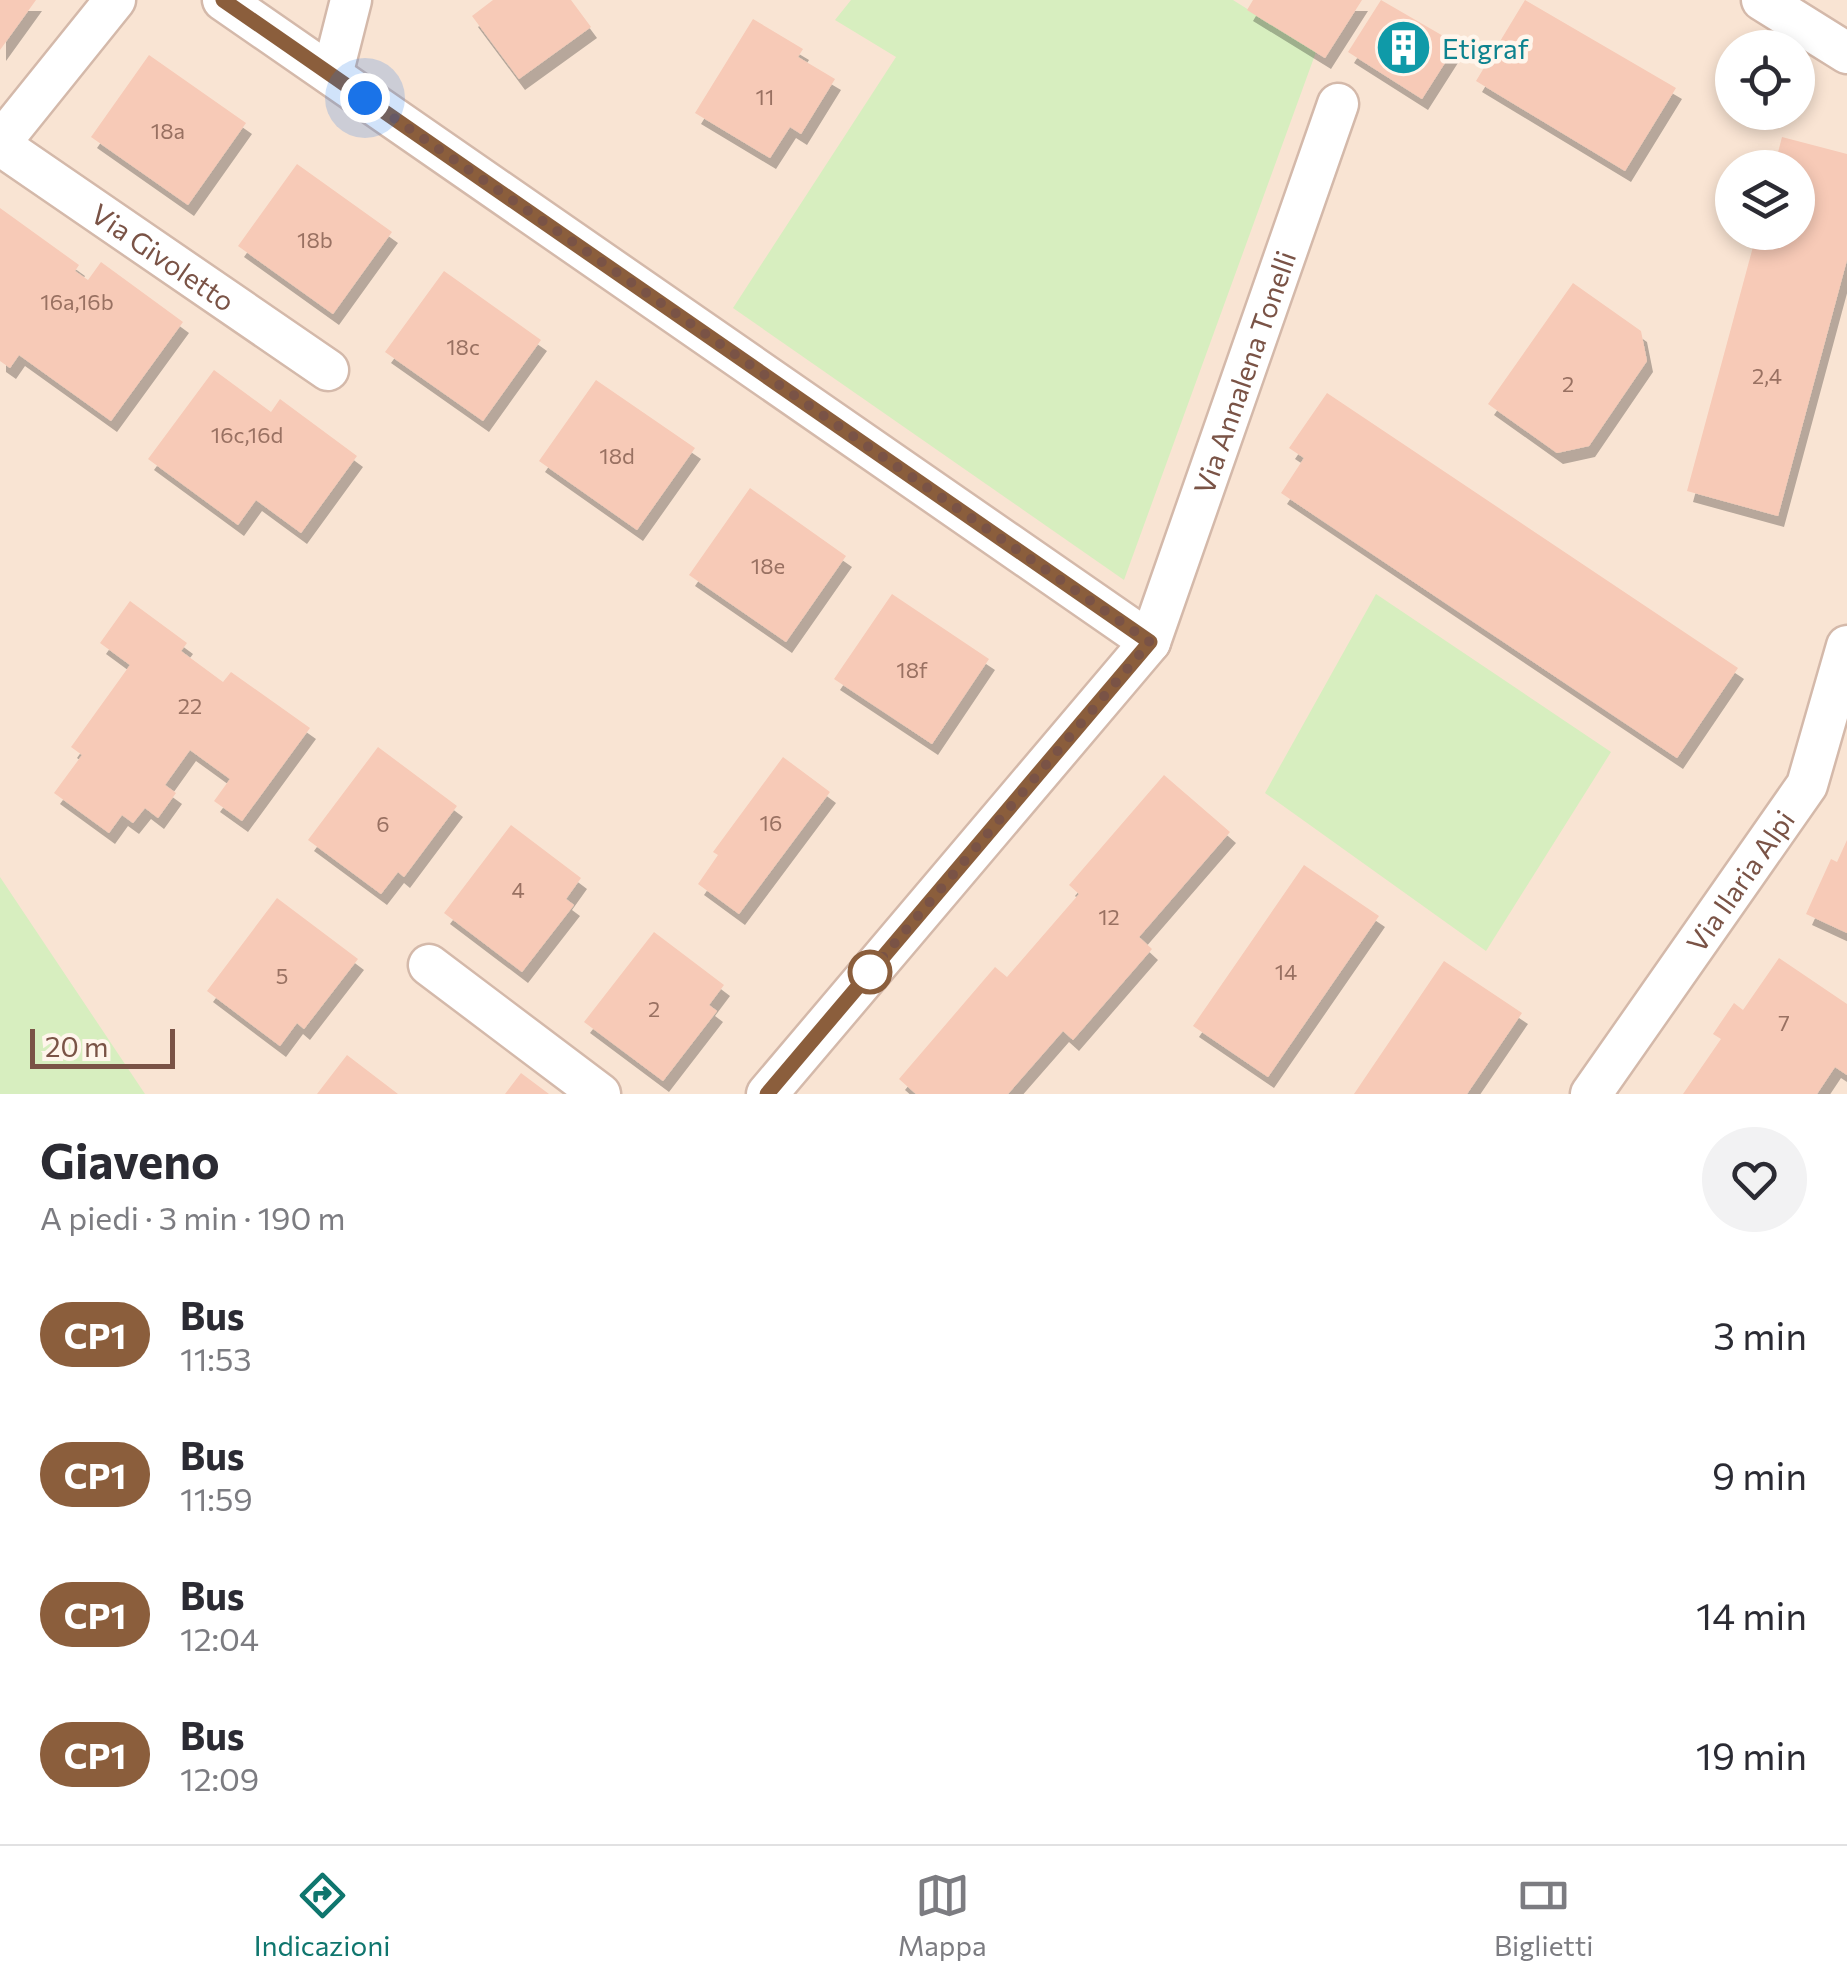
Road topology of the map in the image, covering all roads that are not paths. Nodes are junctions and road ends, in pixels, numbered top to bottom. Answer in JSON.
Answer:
{"nodes":[{"id":1,"x":115,"y":0,"type":"edge"},
{"id":2,"x":223,"y":0,"type":"edge"},
{"id":3,"x":351,"y":0,"type":"edge"},
{"id":4,"x":1762,"y":0,"type":"edge"},
{"id":5,"x":1847,"y":53,"type":"edge"},
{"id":6,"x":332,"y":76,"type":"junction"},
{"id":7,"x":1338,"y":104,"type":"dead end"},
{"id":8,"x":0,"y":144,"type":"edge"},
{"id":9,"x":328,"y":370,"type":"dead end"},
{"id":10,"x":1150,"y":642,"type":"junction"},
{"id":11,"x":1847,"y":646,"type":"edge"},
{"id":12,"x":429,"y":965,"type":"dead end"},
{"id":13,"x":600,"y":1094,"type":"edge"},
{"id":14,"x":767,"y":1094,"type":"edge"},
{"id":15,"x":1591,"y":1094,"type":"edge"}],
"edges":[{"from":1,"to":8,"type":"street","name":"Via Givoletto"},
{"from":2,"to":6,"type":"street"},
{"from":3,"to":6,"type":"street"},
{"from":4,"to":5,"type":"street"},
{"from":6,"to":10,"type":"street"},
{"from":7,"to":10,"type":"street","name":"Via Annalena Tonelli"},
{"from":8,"to":9,"type":"street","name":"Via Givoletto"},
{"from":10,"to":14,"type":"street"},
{"from":11,"to":15,"type":"street","name":"Via Ilaria Alpi"},
{"from":12,"to":13,"type":"street"}]}
